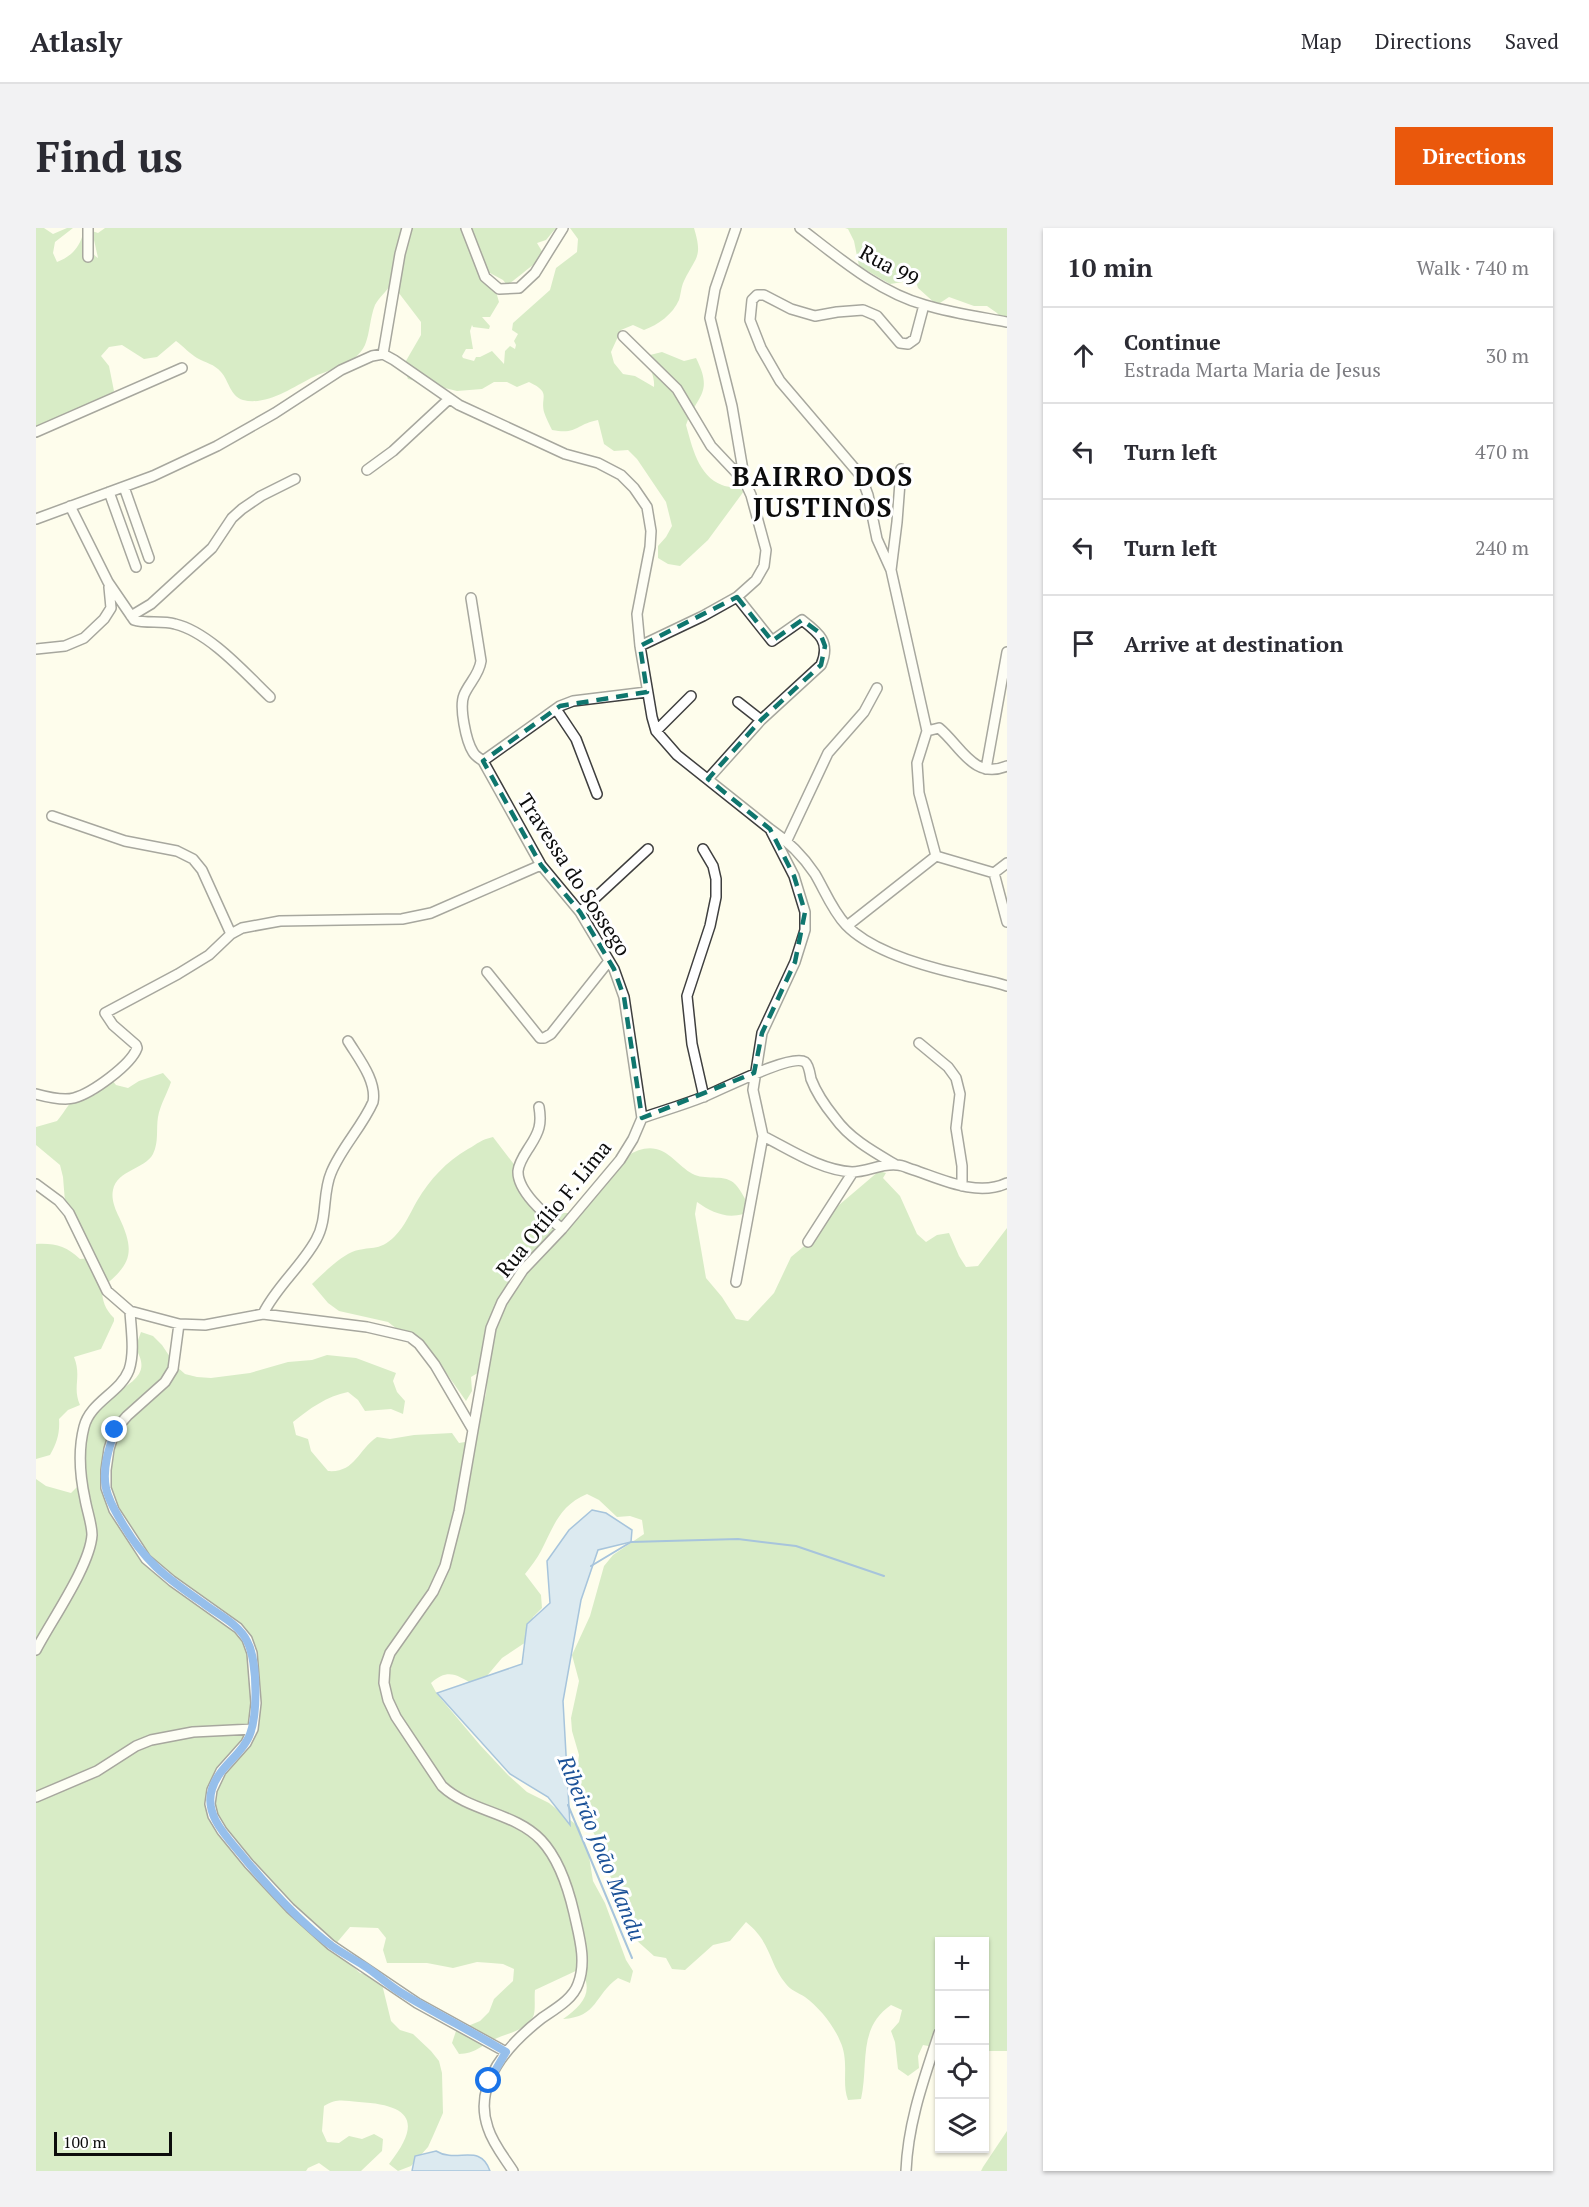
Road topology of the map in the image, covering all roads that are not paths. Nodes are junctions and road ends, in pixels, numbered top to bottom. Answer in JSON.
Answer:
{"nodes":[{"id":1,"x":88,"y":228,"type":"edge"},
{"id":2,"x":407,"y":228,"type":"edge"},
{"id":3,"x":466,"y":228,"type":"edge"},
{"id":4,"x":563,"y":228,"type":"edge"},
{"id":5,"x":736,"y":228,"type":"edge"},
{"id":6,"x":800,"y":228,"type":"edge"},
{"id":7,"x":88,"y":257,"type":"dead end"},
{"id":8,"x":924,"y":305,"type":"junction"},
{"id":9,"x":1006,"y":322,"type":"edge"},
{"id":10,"x":623,"y":336,"type":"dead end"},
{"id":11,"x":383,"y":354,"type":"junction"},
{"id":12,"x":182,"y":368,"type":"dead end"},
{"id":13,"x":449,"y":399,"type":"junction"},
{"id":14,"x":36,"y":432,"type":"edge"},
{"id":15,"x":901,"y":469,"type":"dead end"},
{"id":16,"x":367,"y":470,"type":"dead end"},
{"id":17,"x":295,"y":479,"type":"dead end"},
{"id":18,"x":745,"y":482,"type":"junction"},
{"id":19,"x":124,"y":487,"type":"junction"},
{"id":20,"x":109,"y":492,"type":"junction"},
{"id":21,"x":70,"y":506,"type":"junction"},
{"id":22,"x":36,"y":519,"type":"edge"},
{"id":23,"x":148,"y":558,"type":"dead end"},
{"id":24,"x":136,"y":567,"type":"dead end"},
{"id":25,"x":891,"y":570,"type":"junction"},
{"id":26,"x":108,"y":582,"type":"junction"},
{"id":27,"x":738,"y":597,"type":"junction"},
{"id":28,"x":471,"y":598,"type":"dead end"},
{"id":29,"x":131,"y":616,"type":"junction"},
{"id":30,"x":640,"y":646,"type":"junction"},
{"id":31,"x":36,"y":650,"type":"edge"},
{"id":32,"x":1007,"y":652,"type":"edge"},
{"id":33,"x":877,"y":688,"type":"dead end"},
{"id":34,"x":647,"y":692,"type":"junction"},
{"id":35,"x":270,"y":696,"type":"dead end"},
{"id":36,"x":691,"y":696,"type":"dead end"},
{"id":37,"x":738,"y":702,"type":"dead end"},
{"id":38,"x":556,"y":709,"type":"junction"},
{"id":39,"x":761,"y":720,"type":"junction"},
{"id":40,"x":657,"y":731,"type":"junction"},
{"id":41,"x":927,"y":731,"type":"junction"},
{"id":42,"x":483,"y":761,"type":"junction"},
{"id":43,"x":1007,"y":766,"type":"edge"},
{"id":44,"x":986,"y":769,"type":"junction"},
{"id":45,"x":708,"y":779,"type":"junction"},
{"id":46,"x":597,"y":794,"type":"dead end"},
{"id":47,"x":52,"y":816,"type":"dead end"},
{"id":48,"x":770,"y":829,"type":"junction"},
{"id":49,"x":787,"y":840,"type":"junction"},
{"id":50,"x":648,"y":849,"type":"dead end"},
{"id":51,"x":703,"y":849,"type":"dead end"},
{"id":52,"x":936,"y":856,"type":"junction"},
{"id":53,"x":1007,"y":863,"type":"edge"},
{"id":54,"x":542,"y":865,"type":"junction"},
{"id":55,"x":994,"y":873,"type":"junction"},
{"id":56,"x":580,"y":912,"type":"junction"},
{"id":57,"x":1007,"y":922,"type":"edge"},
{"id":58,"x":847,"y":926,"type":"junction"},
{"id":59,"x":231,"y":934,"type":"junction"},
{"id":60,"x":609,"y":961,"type":"junction"},
{"id":61,"x":487,"y":972,"type":"dead end"},
{"id":62,"x":1007,"y":974,"type":"edge"},
{"id":63,"x":1006,"y":986,"type":"edge"},
{"id":64,"x":348,"y":1041,"type":"dead end"},
{"id":65,"x":919,"y":1043,"type":"dead end"},
{"id":66,"x":754,"y":1073,"type":"junction"},
{"id":67,"x":36,"y":1094,"type":"edge"},
{"id":68,"x":704,"y":1097,"type":"junction"},
{"id":69,"x":539,"y":1107,"type":"dead end"},
{"id":70,"x":642,"y":1118,"type":"junction"},
{"id":71,"x":763,"y":1136,"type":"junction"},
{"id":72,"x":896,"y":1165,"type":"junction"},
{"id":73,"x":853,"y":1172,"type":"junction"},
{"id":74,"x":1007,"y":1183,"type":"edge"},
{"id":75,"x":36,"y":1184,"type":"edge"},
{"id":76,"x":962,"y":1186,"type":"junction"},
{"id":77,"x":562,"y":1229,"type":"junction"},
{"id":78,"x":808,"y":1242,"type":"dead end"},
{"id":79,"x":736,"y":1282,"type":"dead end"},
{"id":80,"x":130,"y":1311,"type":"junction"},
{"id":81,"x":263,"y":1314,"type":"junction"},
{"id":82,"x":179,"y":1324,"type":"junction"},
{"id":83,"x":473,"y":1430,"type":"junction"},
{"id":84,"x":36,"y":1650,"type":"edge"},
{"id":85,"x":253,"y":1729,"type":"junction"},
{"id":86,"x":36,"y":1797,"type":"edge"},
{"id":87,"x":935,"y":2045,"type":"edge"},
{"id":88,"x":506,"y":2052,"type":"junction"},
{"id":89,"x":513,"y":2171,"type":"edge"},
{"id":90,"x":906,"y":2171,"type":"edge"}],
"edges":[{"from":1,"to":7,"type":"street"},
{"from":2,"to":11,"type":"street"},
{"from":3,"to":4,"type":"street"},
{"from":5,"to":18,"type":"street"},
{"from":6,"to":8,"type":"street","name":"Rua 99"},
{"from":8,"to":9,"type":"street","name":"Rua 99"},
{"from":8,"to":25,"type":"street"},
{"from":10,"to":18,"type":"street"},
{"from":11,"to":13,"type":"street"},
{"from":11,"to":19,"type":"street"},
{"from":12,"to":14,"type":"street"},
{"from":13,"to":16,"type":"street"},
{"from":13,"to":30,"type":"street"},
{"from":15,"to":25,"type":"street"},
{"from":17,"to":29,"type":"street"},
{"from":18,"to":27,"type":"street"},
{"from":19,"to":20,"type":"street"},
{"from":19,"to":23,"type":"street"},
{"from":20,"to":21,"type":"street"},
{"from":20,"to":24,"type":"street"},
{"from":21,"to":22,"type":"street"},
{"from":21,"to":26,"type":"street"},
{"from":25,"to":41,"type":"street"},
{"from":26,"to":29,"type":"street"},
{"from":26,"to":31,"type":"street"},
{"from":27,"to":30,"type":"street"},
{"from":27,"to":39,"type":"street"},
{"from":28,"to":42,"type":"street","name":"Travessa do Sossego"},
{"from":29,"to":35,"type":"street"},
{"from":30,"to":34,"type":"street"},
{"from":32,"to":44,"type":"street"},
{"from":33,"to":49,"type":"street"},
{"from":34,"to":38,"type":"street"},
{"from":34,"to":40,"type":"street"},
{"from":36,"to":40,"type":"street"},
{"from":37,"to":39,"type":"street"},
{"from":38,"to":42,"type":"street"},
{"from":38,"to":46,"type":"street"},
{"from":39,"to":45,"type":"street"},
{"from":40,"to":45,"type":"street"},
{"from":41,"to":44,"type":"street"},
{"from":41,"to":52,"type":"street"},
{"from":42,"to":54,"type":"street","name":"Travessa do Sossego"},
{"from":43,"to":44,"type":"street"},
{"from":45,"to":48,"type":"street"},
{"from":47,"to":59,"type":"street"},
{"from":48,"to":49,"type":"street"},
{"from":48,"to":66,"type":"street"},
{"from":49,"to":58,"type":"street"},
{"from":50,"to":56,"type":"street"},
{"from":51,"to":68,"type":"street"},
{"from":52,"to":55,"type":"street"},
{"from":52,"to":58,"type":"street"},
{"from":53,"to":55,"type":"street"},
{"from":54,"to":56,"type":"street","name":"Travessa do Sossego"},
{"from":54,"to":59,"type":"street"},
{"from":55,"to":57,"type":"street"},
{"from":56,"to":60,"type":"street","name":"Travessa do Sossego"},
{"from":58,"to":63,"type":"street"},
{"from":59,"to":67,"type":"street"},
{"from":60,"to":61,"type":"street"},
{"from":60,"to":70,"type":"street","name":"Travessa do Sossego"},
{"from":62,"to":63,"type":"street"},
{"from":64,"to":81,"type":"street"},
{"from":65,"to":76,"type":"street"},
{"from":66,"to":68,"type":"street"},
{"from":66,"to":71,"type":"street"},
{"from":66,"to":72,"type":"street"},
{"from":68,"to":70,"type":"street"},
{"from":69,"to":77,"type":"street"},
{"from":70,"to":77,"type":"street","name":"Rua Otílio F. Lima"},
{"from":71,"to":73,"type":"street"},
{"from":71,"to":79,"type":"street"},
{"from":72,"to":73,"type":"street"},
{"from":72,"to":76,"type":"street"},
{"from":73,"to":78,"type":"street"},
{"from":74,"to":76,"type":"street"},
{"from":75,"to":80,"type":"street"},
{"from":77,"to":83,"type":"street","name":"Rua Otílio F. Lima"},
{"from":80,"to":82,"type":"street"},
{"from":80,"to":84,"type":"street"},
{"from":81,"to":82,"type":"street"},
{"from":81,"to":83,"type":"street"},
{"from":82,"to":85,"type":"street"},
{"from":83,"to":88,"type":"street","name":"Rua Otílio F. Lima"},
{"from":85,"to":86,"type":"street"},
{"from":85,"to":88,"type":"street"},
{"from":87,"to":90,"type":"street"},
{"from":88,"to":89,"type":"street","name":"Rua Otílio F. Lima"}]}
